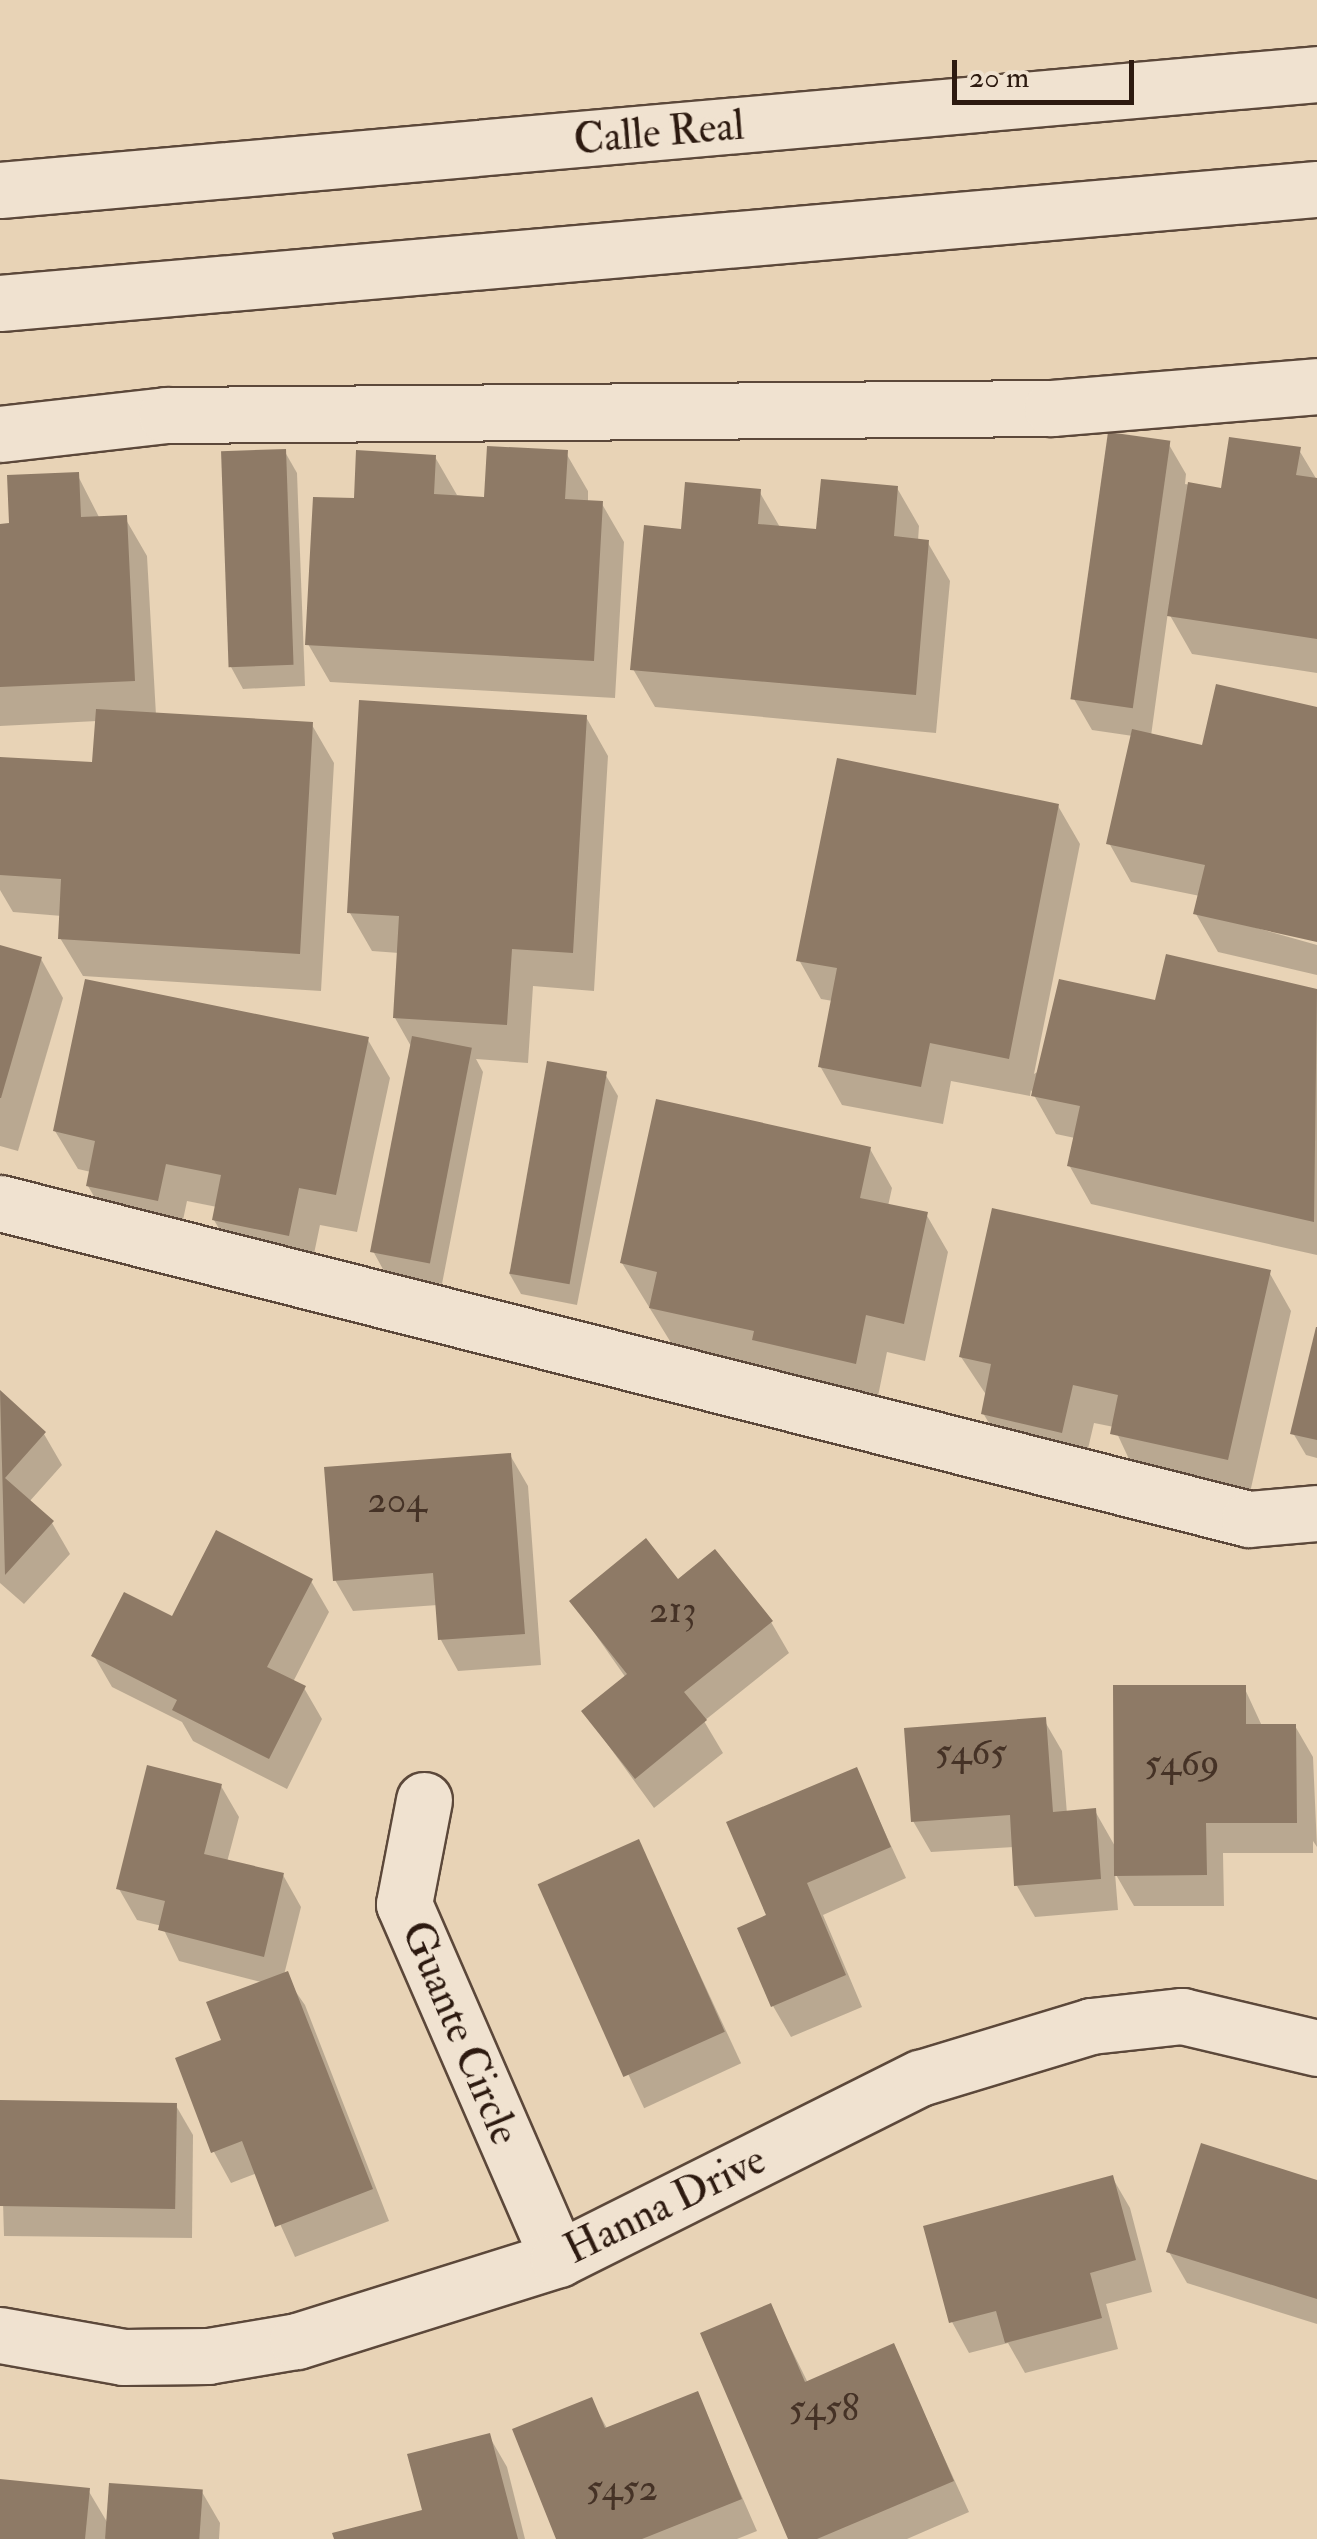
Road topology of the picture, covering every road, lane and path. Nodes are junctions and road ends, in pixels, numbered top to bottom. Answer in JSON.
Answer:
{"nodes":[{"id":1,"x":1317,"y":74,"type":"edge"},
{"id":2,"x":1317,"y":189,"type":"edge"},
{"id":3,"x":0,"y":190,"type":"edge"},
{"id":4,"x":0,"y":303,"type":"edge"},
{"id":5,"x":1317,"y":386,"type":"edge"},
{"id":6,"x":0,"y":434,"type":"edge"},
{"id":7,"x":0,"y":1203,"type":"edge"},
{"id":8,"x":1317,"y":1513,"type":"edge"},
{"id":9,"x":424,"y":1800,"type":"dead end"},
{"id":10,"x":1317,"y":2048,"type":"edge"},
{"id":11,"x":558,"y":2259,"type":"junction"},
{"id":12,"x":0,"y":2335,"type":"edge"}],
"edges":[{"from":1,"to":3,"type":"street","name":"Calle Real"},
{"from":2,"to":4,"type":"street"},
{"from":5,"to":6,"type":"street"},
{"from":7,"to":8,"type":"street"},
{"from":9,"to":11,"type":"street","name":"Guante Circle"},
{"from":10,"to":11,"type":"street","name":"Hanna Drive"},
{"from":11,"to":12,"type":"street","name":"Hanna Drive"}]}
